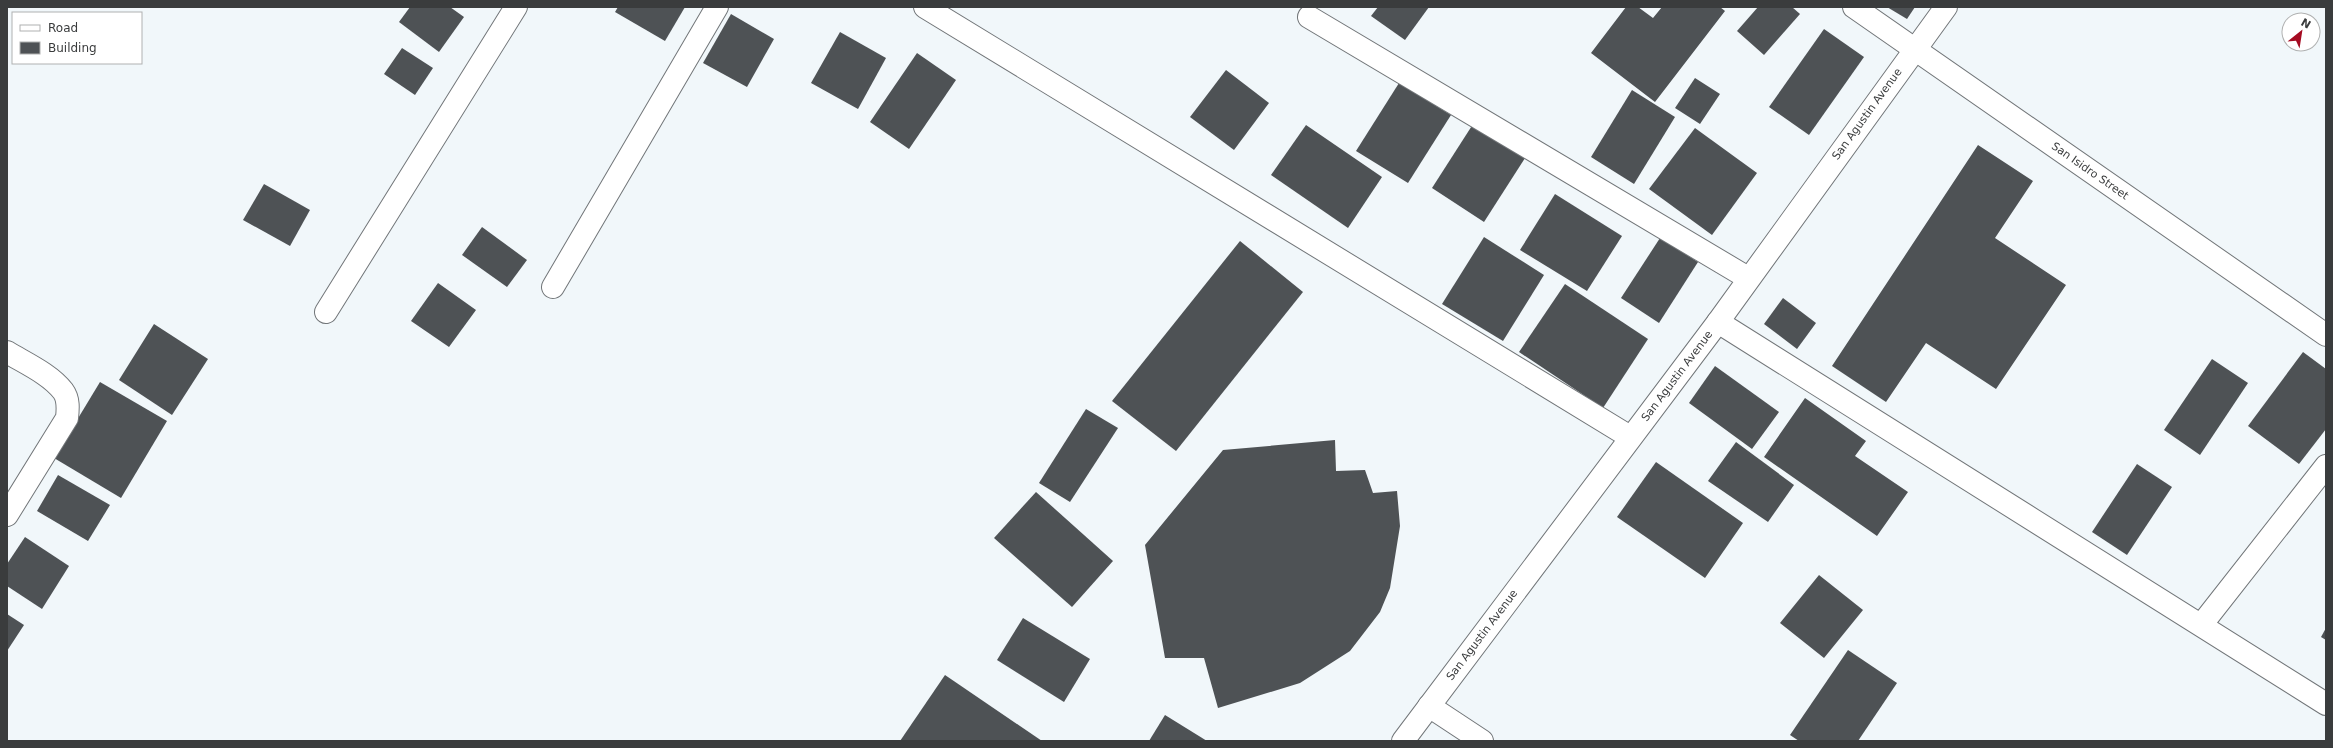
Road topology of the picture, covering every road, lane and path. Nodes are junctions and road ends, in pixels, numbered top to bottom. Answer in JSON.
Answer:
{"nodes":[{"id":1,"x":516,"y":7,"type":"edge"},
{"id":2,"x":717,"y":7,"type":"edge"},
{"id":3,"x":925,"y":7,"type":"edge"},
{"id":4,"x":1854,"y":7,"type":"edge"},
{"id":5,"x":1946,"y":7,"type":"edge"},
{"id":6,"x":952,"y":13,"type":"edge"},
{"id":7,"x":1310,"y":17,"type":"dead end"},
{"id":8,"x":1914,"y":49,"type":"junction"},
{"id":9,"x":1748,"y":278,"type":"junction"},
{"id":10,"x":553,"y":287,"type":"dead end"},
{"id":11,"x":326,"y":312,"type":"dead end"},
{"id":12,"x":1718,"y":322,"type":"junction"},
{"id":13,"x":2326,"y":335,"type":"edge"},
{"id":14,"x":7,"y":352,"type":"edge"},
{"id":15,"x":1630,"y":437,"type":"junction"},
{"id":16,"x":2326,"y":466,"type":"edge"},
{"id":17,"x":7,"y":516,"type":"edge"},
{"id":18,"x":2202,"y":624,"type":"junction"},
{"id":19,"x":2326,"y":704,"type":"edge"},
{"id":20,"x":1429,"y":706,"type":"junction"},
{"id":21,"x":1403,"y":741,"type":"edge"},
{"id":22,"x":1482,"y":741,"type":"edge"}],
"edges":[{"from":1,"to":11,"type":"street"},
{"from":2,"to":10,"type":"street"},
{"from":3,"to":6,"type":"street"},
{"from":4,"to":8,"type":"street","name":"San Isidro Street"},
{"from":5,"to":8,"type":"street","name":"San Agustin Avenue"},
{"from":6,"to":15,"type":"street"},
{"from":7,"to":9,"type":"street"},
{"from":8,"to":9,"type":"street","name":"San Agustin Avenue"},
{"from":8,"to":13,"type":"street","name":"San Isidro Street"},
{"from":9,"to":12,"type":"street","name":"San Agustin Avenue"},
{"from":12,"to":15,"type":"street","name":"San Agustin Avenue"},
{"from":12,"to":18,"type":"street"},
{"from":14,"to":17,"type":"street"},
{"from":15,"to":20,"type":"street","name":"San Agustin Avenue"},
{"from":16,"to":18,"type":"street"},
{"from":18,"to":19,"type":"street"},
{"from":20,"to":21,"type":"street","name":"San Agustin Avenue"},
{"from":20,"to":22,"type":"street"}]}
